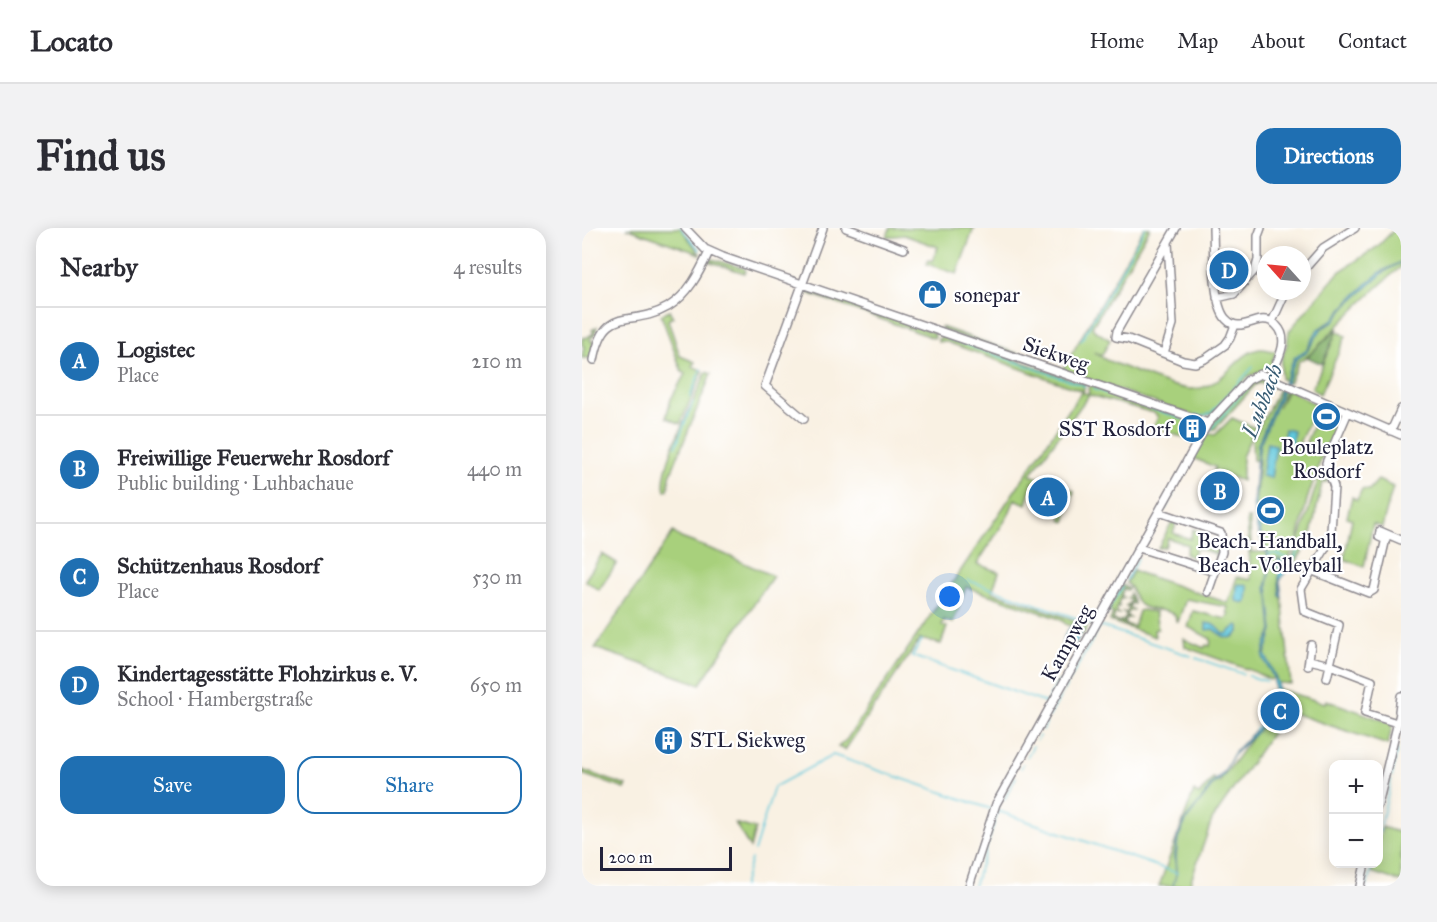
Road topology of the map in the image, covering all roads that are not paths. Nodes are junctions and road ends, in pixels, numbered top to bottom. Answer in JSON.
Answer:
{"nodes":[{"id":1,"x":823,"y":228,"type":"edge"},
{"id":2,"x":846,"y":228,"type":"edge"},
{"id":3,"x":1176,"y":228,"type":"edge"},
{"id":4,"x":1213,"y":228,"type":"edge"},
{"id":5,"x":1260,"y":228,"type":"edge"},
{"id":6,"x":1355,"y":228,"type":"edge"},
{"id":7,"x":686,"y":229,"type":"edge"},
{"id":8,"x":1168,"y":242,"type":"junction"},
{"id":9,"x":904,"y":249,"type":"dead end"},
{"id":10,"x":709,"y":252,"type":"junction"},
{"id":11,"x":1311,"y":262,"type":"edge"},
{"id":12,"x":803,"y":284,"type":"junction"},
{"id":13,"x":1217,"y":298,"type":"junction"},
{"id":14,"x":1282,"y":300,"type":"edge"},
{"id":15,"x":1272,"y":322,"type":"junction"},
{"id":16,"x":1235,"y":325,"type":"junction"},
{"id":17,"x":1164,"y":353,"type":"junction"},
{"id":18,"x":594,"y":360,"type":"dead end"},
{"id":19,"x":1270,"y":378,"type":"junction"},
{"id":20,"x":1401,"y":409,"type":"edge"},
{"id":21,"x":1348,"y":412,"type":"junction"},
{"id":22,"x":804,"y":419,"type":"dead end"},
{"id":23,"x":1208,"y":423,"type":"junction"},
{"id":24,"x":1391,"y":431,"type":"junction"},
{"id":25,"x":1401,"y":435,"type":"edge"},
{"id":26,"x":1159,"y":512,"type":"junction"},
{"id":27,"x":1401,"y":540,"type":"edge"},
{"id":28,"x":1139,"y":548,"type":"junction"},
{"id":29,"x":1313,"y":571,"type":"junction"},
{"id":30,"x":1215,"y":573,"type":"junction"},
{"id":31,"x":1208,"y":592,"type":"dead end"},
{"id":32,"x":1311,"y":645,"type":"dead end"},
{"id":33,"x":1330,"y":665,"type":"junction"},
{"id":34,"x":1327,"y":678,"type":"dead end"},
{"id":35,"x":1401,"y":696,"type":"edge"},
{"id":36,"x":1400,"y":711,"type":"edge"},
{"id":37,"x":1397,"y":723,"type":"junction"},
{"id":38,"x":1383,"y":784,"type":"edge"},
{"id":39,"x":1364,"y":868,"type":"edge"},
{"id":40,"x":969,"y":886,"type":"edge"},
{"id":41,"x":1360,"y":886,"type":"edge"}],
"edges":[{"from":1,"to":12,"type":"street"},
{"from":2,"to":9,"type":"street"},
{"from":3,"to":8,"type":"street"},
{"from":4,"to":13,"type":"street"},
{"from":5,"to":13,"type":"street"},
{"from":6,"to":11,"type":"street"},
{"from":7,"to":10,"type":"street","name":"Siekweg"},
{"from":8,"to":17,"type":"street"},
{"from":8,"to":17,"type":"street"},
{"from":10,"to":12,"type":"street","name":"Siekweg"},
{"from":10,"to":18,"type":"street"},
{"from":12,"to":22,"type":"street"},
{"from":12,"to":23,"type":"street","name":"Siekweg"},
{"from":13,"to":16,"type":"street"},
{"from":14,"to":15,"type":"street"},
{"from":15,"to":16,"type":"street"},
{"from":15,"to":19,"type":"street"},
{"from":16,"to":17,"type":"street"},
{"from":19,"to":21,"type":"street"},
{"from":19,"to":23,"type":"street"},
{"from":20,"to":24,"type":"street"},
{"from":21,"to":24,"type":"street"},
{"from":21,"to":29,"type":"street"},
{"from":23,"to":26,"type":"street","name":"Kampweg"},
{"from":24,"to":25,"type":"street"},
{"from":26,"to":28,"type":"street","name":"Kampweg"},
{"from":26,"to":30,"type":"street"},
{"from":27,"to":29,"type":"street"},
{"from":28,"to":30,"type":"street"},
{"from":28,"to":40,"type":"street","name":"Kampweg"},
{"from":29,"to":33,"type":"street"},
{"from":30,"to":31,"type":"street"},
{"from":32,"to":33,"type":"street"},
{"from":33,"to":34,"type":"street"},
{"from":33,"to":37,"type":"street"},
{"from":35,"to":36,"type":"street"},
{"from":36,"to":37,"type":"street"},
{"from":37,"to":38,"type":"street"},
{"from":39,"to":41,"type":"street"}]}
